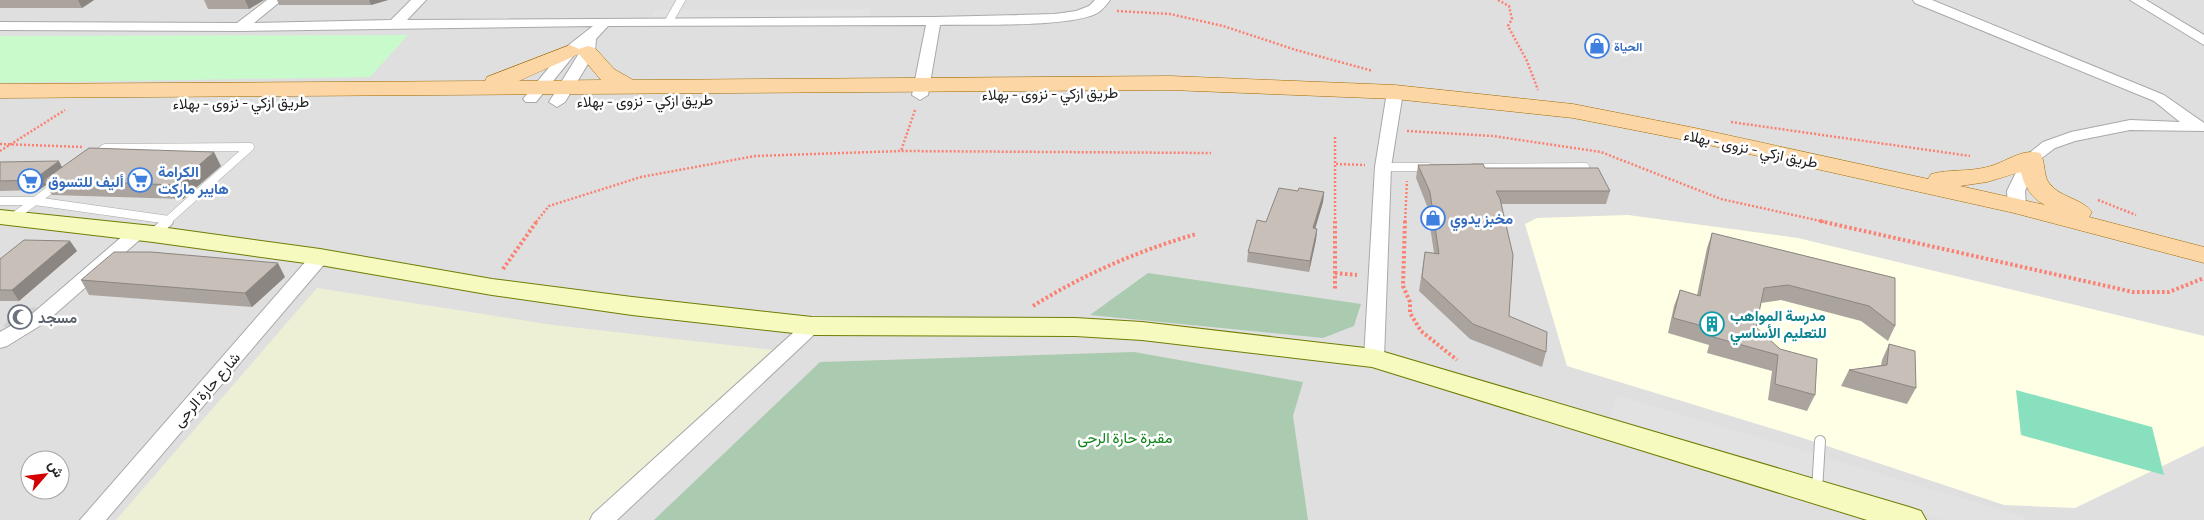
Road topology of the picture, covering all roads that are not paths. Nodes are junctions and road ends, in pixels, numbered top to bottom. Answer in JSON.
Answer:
{"nodes":[{"id":1,"x":275,"y":0,"type":"edge"},
{"id":2,"x":419,"y":0,"type":"edge"},
{"id":3,"x":681,"y":0,"type":"edge"},
{"id":4,"x":1920,"y":0,"type":"edge"},
{"id":5,"x":2137,"y":0,"type":"edge"},
{"id":6,"x":1098,"y":5,"type":"edge"},
{"id":7,"x":669,"y":21,"type":"junction"},
{"id":8,"x":934,"y":21,"type":"junction"},
{"id":9,"x":604,"y":22,"type":"junction"},
{"id":10,"x":396,"y":24,"type":"junction"},
{"id":11,"x":0,"y":26,"type":"edge"},
{"id":12,"x":240,"y":28,"type":"junction"},
{"id":13,"x":2204,"y":41,"type":"edge"},
{"id":14,"x":582,"y":47,"type":"junction"},
{"id":15,"x":632,"y":87,"type":"junction"},
{"id":16,"x":469,"y":88,"type":"junction"},
{"id":17,"x":921,"y":90,"type":"junction"},
{"id":18,"x":0,"y":91,"type":"edge"},
{"id":19,"x":1395,"y":92,"type":"junction"},
{"id":20,"x":548,"y":95,"type":"junction"},
{"id":21,"x":0,"y":104,"type":"edge"},
{"id":22,"x":2201,"y":126,"type":"edge"},
{"id":23,"x":105,"y":148,"type":"joint"},
{"id":24,"x":2031,"y":158,"type":"junction"},
{"id":25,"x":89,"y":160,"type":"edge"},
{"id":26,"x":1383,"y":167,"type":"junction"},
{"id":27,"x":1435,"y":167,"type":"edge"},
{"id":28,"x":1585,"y":167,"type":"edge"},
{"id":29,"x":1462,"y":168,"type":"edge"},
{"id":30,"x":66,"y":178,"type":"edge"},
{"id":31,"x":1906,"y":180,"type":"junction"},
{"id":32,"x":35,"y":201,"type":"junction"},
{"id":33,"x":2017,"y":206,"type":"junction"},
{"id":34,"x":4,"y":212,"type":"edge"},
{"id":35,"x":153,"y":229,"type":"junction"},
{"id":36,"x":2156,"y":241,"type":"junction"},
{"id":37,"x":2204,"y":255,"type":"edge"},
{"id":38,"x":320,"y":257,"type":"junction"},
{"id":39,"x":812,"y":326,"type":"junction"},
{"id":40,"x":0,"y":341,"type":"edge"},
{"id":41,"x":1374,"y":358,"type":"junction"},
{"id":42,"x":1820,"y":441,"type":"dead end"},
{"id":43,"x":1817,"y":491,"type":"junction"},
{"id":44,"x":92,"y":520,"type":"edge"},
{"id":45,"x":602,"y":520,"type":"edge"},
{"id":46,"x":1910,"y":520,"type":"edge"}],
"edges":[{"from":1,"to":12,"type":"street"},
{"from":2,"to":10,"type":"street"},
{"from":3,"to":7,"type":"lane"},
{"from":4,"to":22,"type":"street"},
{"from":5,"to":13,"type":"street"},
{"from":6,"to":8,"type":"street"},
{"from":7,"to":8,"type":"street"},
{"from":7,"to":9,"type":"street"},
{"from":8,"to":17,"type":"street"},
{"from":9,"to":10,"type":"street"},
{"from":9,"to":14,"type":"street"},
{"from":10,"to":12,"type":"street"},
{"from":11,"to":12,"type":"street"},
{"from":14,"to":15,"type":"main road"},
{"from":14,"to":16,"type":"main road"},
{"from":14,"to":20,"type":"street"},
{"from":14,"to":20,"type":"street"},
{"from":15,"to":17,"type":"main road","name":"طريق ازكي - نزوى - بهلاء"},
{"from":15,"to":20,"type":"main road","name":"طريق ازكي - نزوى - بهلاء"},
{"from":16,"to":18,"type":"main road","name":"طريق ازكي - نزوى - بهلاء"},
{"from":16,"to":20,"type":"main road","name":"طريق ازكي - نزوى - بهلاء"},
{"from":17,"to":19,"type":"main road","name":"طريق ازكي - نزوى - بهلاء"},
{"from":17,"to":20,"type":"main road","name":"طريق ازكي - نزوى - بهلاء"},
{"from":19,"to":26,"type":"street"},
{"from":19,"to":31,"type":"main road","name":"طريق ازكي - نزوى - بهلاء"},
{"from":20,"to":21,"type":"main road","name":"طريق ازكي - نزوى - بهلاء"},
{"from":22,"to":24,"type":"street"},
{"from":23,"to":25,"type":"lane"},
{"from":23,"to":35,"type":"lane"},
{"from":24,"to":31,"type":"main road"},
{"from":24,"to":33,"type":"street"},
{"from":24,"to":36,"type":"main road"},
{"from":26,"to":27,"type":"lane"},
{"from":26,"to":41,"type":"street"},
{"from":28,"to":29,"type":"lane"},
{"from":30,"to":32,"type":"lane"},
{"from":31,"to":33,"type":"main road","name":"طريق ازكي - نزوى - بهلاء"},
{"from":32,"to":34,"type":"lane"},
{"from":32,"to":34,"type":"lane"},
{"from":32,"to":35,"type":"lane"},
{"from":33,"to":36,"type":"main road","name":"طريق ازكي - نزوى - بهلاء"},
{"from":34,"to":35,"type":"street"},
{"from":35,"to":38,"type":"street"},
{"from":35,"to":40,"type":"street"},
{"from":36,"to":37,"type":"main road","name":"طريق ازكي - نزوى - بهلاء"},
{"from":38,"to":39,"type":"street"},
{"from":38,"to":44,"type":"street","name":"شارع حارة الرحى"},
{"from":39,"to":41,"type":"street"},
{"from":39,"to":45,"type":"street"},
{"from":41,"to":43,"type":"street"},
{"from":42,"to":43,"type":"lane"},
{"from":43,"to":46,"type":"street"}]}
